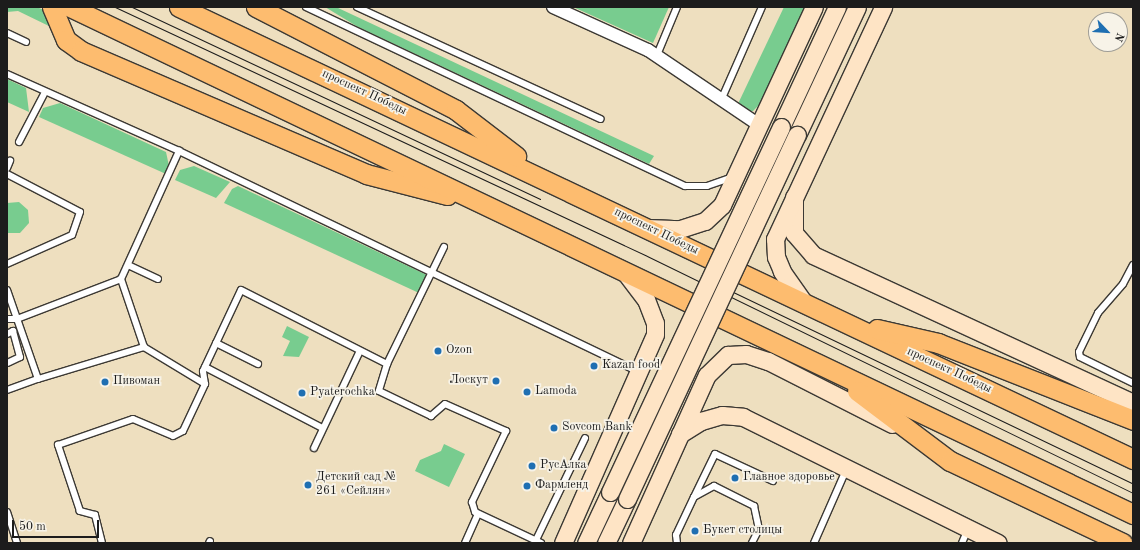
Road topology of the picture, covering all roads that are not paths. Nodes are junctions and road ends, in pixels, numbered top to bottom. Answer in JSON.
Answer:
{"nodes":[{"id":1,"x":52,"y":7,"type":"edge"},
{"id":2,"x":70,"y":7,"type":"edge"},
{"id":3,"x":179,"y":7,"type":"edge"},
{"id":4,"x":256,"y":7,"type":"edge"},
{"id":5,"x":306,"y":7,"type":"edge"},
{"id":6,"x":357,"y":7,"type":"edge"},
{"id":7,"x":553,"y":7,"type":"edge"},
{"id":8,"x":676,"y":7,"type":"edge"},
{"id":9,"x":814,"y":7,"type":"edge"},
{"id":10,"x":837,"y":7,"type":"edge"},
{"id":11,"x":857,"y":7,"type":"edge"},
{"id":12,"x":882,"y":7,"type":"edge"},
{"id":13,"x":760,"y":8,"type":"edge"},
{"id":14,"x":7,"y":33,"type":"edge"},
{"id":15,"x":26,"y":42,"type":"dead end"},
{"id":16,"x":657,"y":55,"type":"junction"},
{"id":17,"x":7,"y":74,"type":"edge"},
{"id":18,"x":45,"y":92,"type":"junction"},
{"id":19,"x":722,"y":98,"type":"junction"},
{"id":20,"x":600,"y":119,"type":"dead end"},
{"id":21,"x":759,"y":125,"type":"junction"},
{"id":22,"x":19,"y":142,"type":"dead end"},
{"id":23,"x":179,"y":151,"type":"junction"},
{"id":24,"x":10,"y":161,"type":"dead end"},
{"id":25,"x":7,"y":168,"type":"edge"},
{"id":26,"x":741,"y":170,"type":"junction"},
{"id":27,"x":7,"y":174,"type":"edge"},
{"id":28,"x":544,"y":177,"type":"junction"},
{"id":29,"x":794,"y":197,"type":"junction"},
{"id":30,"x":502,"y":213,"type":"junction"},
{"id":31,"x":647,"y":228,"type":"junction"},
{"id":32,"x":444,"y":247,"type":"dead end"},
{"id":33,"x":7,"y":264,"type":"edge"},
{"id":34,"x":128,"y":265,"type":"junction"},
{"id":35,"x":1133,"y":265,"type":"edge"},
{"id":36,"x":625,"y":272,"type":"junction"},
{"id":37,"x":432,"y":273,"type":"junction"},
{"id":38,"x":121,"y":279,"type":"junction"},
{"id":39,"x":158,"y":279,"type":"dead end"},
{"id":40,"x":7,"y":290,"type":"edge"},
{"id":41,"x":804,"y":303,"type":"junction"},
{"id":42,"x":7,"y":319,"type":"edge"},
{"id":43,"x":17,"y":319,"type":"junction"},
{"id":44,"x":843,"y":321,"type":"junction"},
{"id":45,"x":10,"y":332,"type":"edge"},
{"id":46,"x":216,"y":343,"type":"junction"},
{"id":47,"x":144,"y":348,"type":"junction"},
{"id":48,"x":359,"y":353,"type":"junction"},
{"id":49,"x":7,"y":363,"type":"edge"},
{"id":50,"x":258,"y":364,"type":"dead end"},
{"id":51,"x":387,"y":364,"type":"junction"},
{"id":52,"x":822,"y":366,"type":"junction"},
{"id":53,"x":205,"y":367,"type":"junction"},
{"id":54,"x":638,"y":371,"type":"junction"},
{"id":55,"x":38,"y":379,"type":"junction"},
{"id":56,"x":1133,"y":383,"type":"edge"},
{"id":57,"x":204,"y":384,"type":"junction"},
{"id":58,"x":7,"y":390,"type":"edge"},
{"id":59,"x":1133,"y":403,"type":"edge"},
{"id":60,"x":1133,"y":420,"type":"edge"},
{"id":61,"x":322,"y":428,"type":"junction"},
{"id":62,"x":680,"y":434,"type":"junction"},
{"id":63,"x":585,"y":438,"type":"dead end"},
{"id":64,"x":922,"y":440,"type":"junction"},
{"id":65,"x":314,"y":448,"type":"dead end"},
{"id":66,"x":1133,"y":459,"type":"edge"},
{"id":67,"x":846,"y":470,"type":"junction"},
{"id":68,"x":774,"y":481,"type":"dead end"},
{"id":69,"x":694,"y":497,"type":"junction"},
{"id":70,"x":7,"y":512,"type":"edge"},
{"id":71,"x":478,"y":514,"type":"junction"},
{"id":72,"x":1133,"y":514,"type":"edge"},
{"id":73,"x":965,"y":536,"type":"edge"},
{"id":74,"x":539,"y":542,"type":"edge"},
{"id":75,"x":16,"y":543,"type":"edge"},
{"id":76,"x":102,"y":543,"type":"edge"},
{"id":77,"x":464,"y":543,"type":"edge"},
{"id":78,"x":562,"y":543,"type":"edge"},
{"id":79,"x":586,"y":543,"type":"edge"},
{"id":80,"x":606,"y":543,"type":"edge"},
{"id":81,"x":631,"y":543,"type":"edge"},
{"id":82,"x":677,"y":543,"type":"edge"},
{"id":83,"x":752,"y":543,"type":"edge"},
{"id":84,"x":814,"y":543,"type":"edge"},
{"id":85,"x":998,"y":543,"type":"edge"},
{"id":86,"x":1123,"y":543,"type":"edge"}],
"edges":[{"from":1,"to":30,"type":"main road"},
{"from":2,"to":30,"type":"main road"},
{"from":3,"to":28,"type":"main road","name":"проспект Победы"},
{"from":4,"to":28,"type":"main road"},
{"from":5,"to":26,"type":"lane"},
{"from":6,"to":20,"type":"lane"},
{"from":7,"to":16,"type":"street"},
{"from":8,"to":16,"type":"lane"},
{"from":9,"to":21,"type":"main road"},
{"from":10,"to":79,"type":"main road","bridge":true},
{"from":11,"to":80,"type":"main road","bridge":true},
{"from":12,"to":29,"type":"main road"},
{"from":13,"to":19,"type":"lane"},
{"from":14,"to":15,"type":"lane"},
{"from":16,"to":19,"type":"street"},
{"from":17,"to":18,"type":"lane"},
{"from":18,"to":22,"type":"lane"},
{"from":18,"to":23,"type":"lane"},
{"from":19,"to":21,"type":"street"},
{"from":21,"to":26,"type":"main road"},
{"from":23,"to":34,"type":"lane"},
{"from":23,"to":37,"type":"lane"},
{"from":24,"to":25,"type":"lane"},
{"from":26,"to":31,"type":"main road"},
{"from":27,"to":33,"type":"lane"},
{"from":28,"to":31,"type":"main road","name":"проспект Победы"},
{"from":29,"to":41,"type":"main road"},
{"from":29,"to":59,"type":"main road"},
{"from":30,"to":36,"type":"main road"},
{"from":31,"to":41,"type":"main road","name":"проспект Победы"},
{"from":32,"to":37,"type":"lane"},
{"from":34,"to":38,"type":"lane"},
{"from":34,"to":39,"type":"lane"},
{"from":35,"to":56,"type":"lane"},
{"from":36,"to":52,"type":"main road"},
{"from":36,"to":54,"type":"main road"},
{"from":37,"to":51,"type":"lane"},
{"from":37,"to":54,"type":"lane"},
{"from":38,"to":43,"type":"lane"},
{"from":38,"to":47,"type":"lane"},
{"from":40,"to":43,"type":"lane"},
{"from":41,"to":44,"type":"main road","name":"проспект Победы"},
{"from":42,"to":43,"type":"lane"},
{"from":43,"to":45,"type":"lane"},
{"from":43,"to":55,"type":"lane"},
{"from":44,"to":60,"type":"main road"},
{"from":44,"to":66,"type":"main road","name":"проспект Победы"},
{"from":45,"to":49,"type":"lane"},
{"from":46,"to":48,"type":"lane"},
{"from":46,"to":50,"type":"lane"},
{"from":46,"to":53,"type":"lane"},
{"from":47,"to":55,"type":"lane"},
{"from":47,"to":57,"type":"lane"},
{"from":48,"to":51,"type":"lane"},
{"from":48,"to":61,"type":"lane"},
{"from":51,"to":71,"type":"lane"},
{"from":52,"to":64,"type":"main road"},
{"from":52,"to":72,"type":"main road"},
{"from":53,"to":57,"type":"lane"},
{"from":53,"to":61,"type":"lane"},
{"from":54,"to":78,"type":"main road"},
{"from":55,"to":58,"type":"lane"},
{"from":57,"to":76,"type":"lane"},
{"from":61,"to":65,"type":"lane"},
{"from":62,"to":64,"type":"main road"},
{"from":62,"to":67,"type":"main road"},
{"from":62,"to":81,"type":"main road"},
{"from":63,"to":74,"type":"lane"},
{"from":64,"to":86,"type":"main road"},
{"from":67,"to":73,"type":"main road"},
{"from":67,"to":84,"type":"lane"},
{"from":68,"to":69,"type":"lane"},
{"from":69,"to":82,"type":"lane"},
{"from":69,"to":83,"type":"lane"},
{"from":70,"to":75,"type":"lane"},
{"from":71,"to":74,"type":"lane"},
{"from":71,"to":77,"type":"lane"},
{"from":73,"to":85,"type":"main road"}]}
